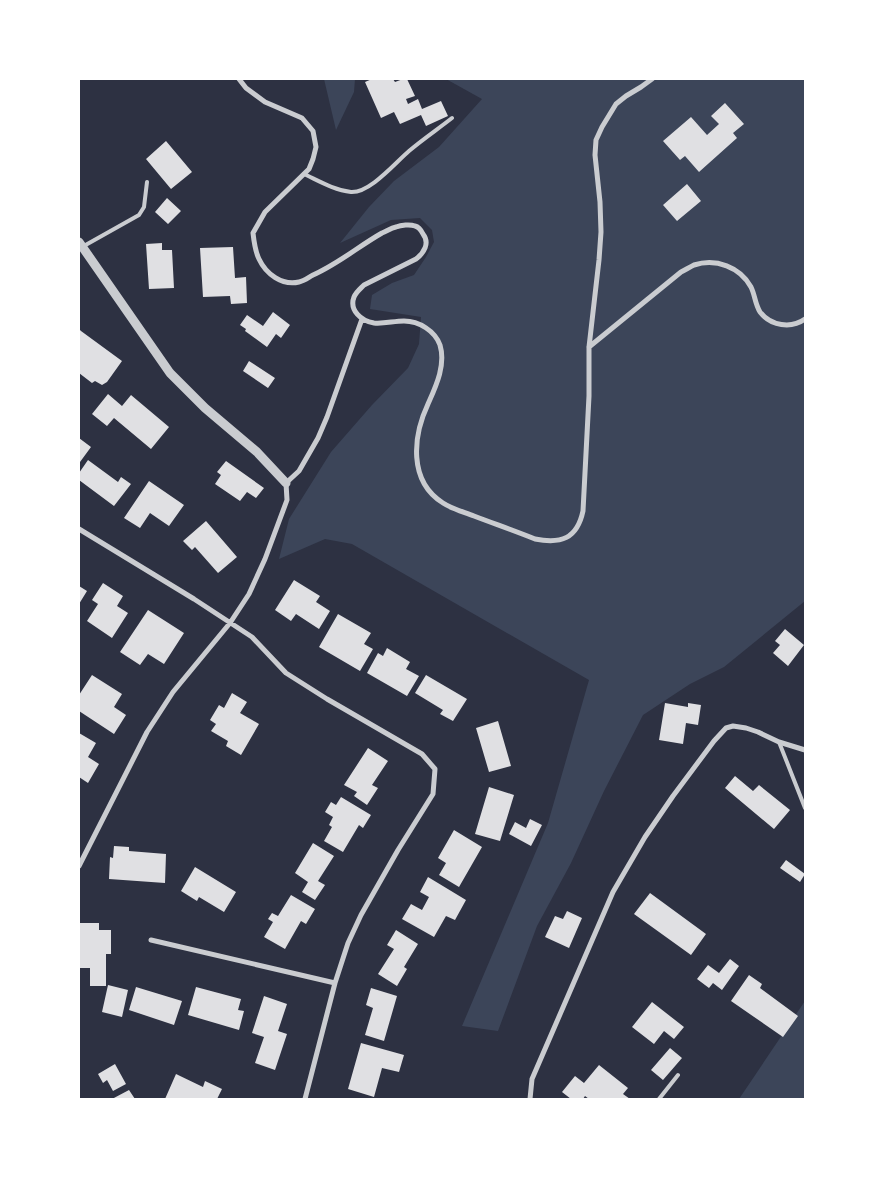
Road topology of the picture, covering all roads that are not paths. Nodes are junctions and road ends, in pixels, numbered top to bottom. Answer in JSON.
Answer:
{"nodes":[{"id":1,"x":239,"y":79,"type":"edge"},
{"id":2,"x":652,"y":79,"type":"edge"},
{"id":3,"x":452,"y":118,"type":"dead end"},
{"id":4,"x":304,"y":174,"type":"junction"},
{"id":5,"x":148,"y":182,"type":"dead end"},
{"id":6,"x":81,"y":245,"type":"edge"},
{"id":7,"x":362,"y":319,"type":"junction"},
{"id":8,"x":805,"y":319,"type":"edge"},
{"id":9,"x":589,"y":347,"type":"junction"},
{"id":10,"x":286,"y":483,"type":"junction"},
{"id":11,"x":79,"y":529,"type":"edge"},
{"id":12,"x":230,"y":623,"type":"junction"},
{"id":13,"x":779,"y":742,"type":"junction"},
{"id":14,"x":805,"y":750,"type":"edge"},
{"id":15,"x":805,"y":808,"type":"edge"},
{"id":16,"x":79,"y":866,"type":"edge"},
{"id":17,"x":151,"y":940,"type":"dead end"},
{"id":18,"x":335,"y":983,"type":"junction"},
{"id":19,"x":678,"y":1075,"type":"dead end"},
{"id":20,"x":305,"y":1099,"type":"edge"},
{"id":21,"x":530,"y":1099,"type":"edge"},
{"id":22,"x":659,"y":1099,"type":"edge"}],
"edges":[{"from":1,"to":4,"type":"street"},
{"from":2,"to":9,"type":"street"},
{"from":3,"to":4,"type":"lane"},
{"from":4,"to":7,"type":"street"},
{"from":5,"to":6,"type":"lane"},
{"from":6,"to":10,"type":"street"},
{"from":7,"to":9,"type":"street"},
{"from":7,"to":10,"type":"street"},
{"from":8,"to":9,"type":"street"},
{"from":10,"to":12,"type":"street"},
{"from":11,"to":12,"type":"street"},
{"from":12,"to":16,"type":"street"},
{"from":12,"to":18,"type":"street"},
{"from":13,"to":14,"type":"street"},
{"from":13,"to":15,"type":"lane"},
{"from":13,"to":21,"type":"street"},
{"from":17,"to":18,"type":"street"},
{"from":18,"to":20,"type":"street"},
{"from":19,"to":22,"type":"lane"}]}
